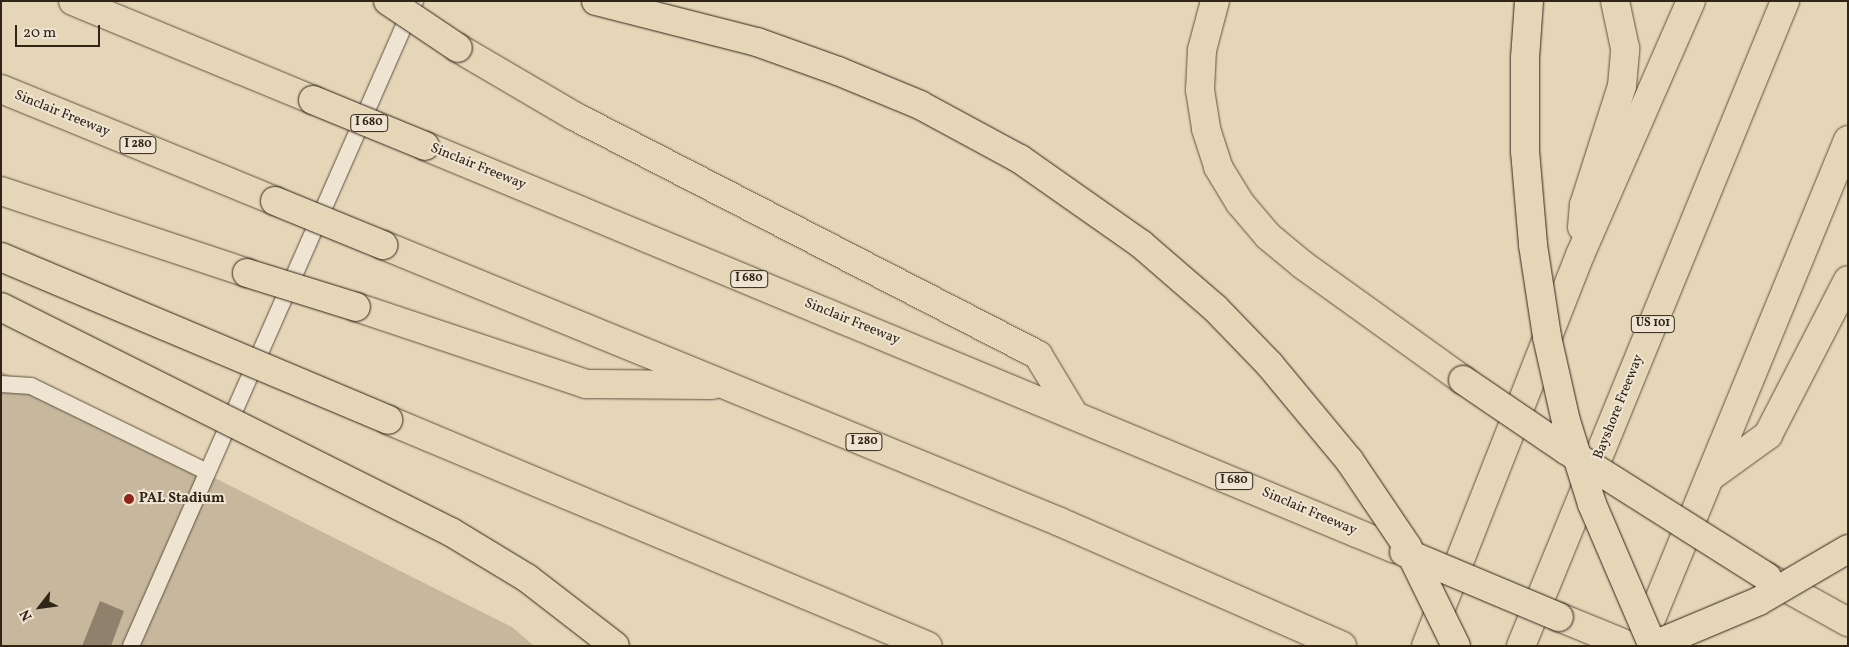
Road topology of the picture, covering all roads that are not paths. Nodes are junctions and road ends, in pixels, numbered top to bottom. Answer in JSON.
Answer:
{"nodes":[{"id":1,"x":73,"y":1,"type":"edge"},
{"id":2,"x":388,"y":1,"type":"edge"},
{"id":3,"x":415,"y":1,"type":"edge"},
{"id":4,"x":596,"y":1,"type":"edge"},
{"id":5,"x":1215,"y":1,"type":"edge"},
{"id":6,"x":1530,"y":1,"type":"edge"},
{"id":7,"x":1616,"y":1,"type":"edge"},
{"id":8,"x":1691,"y":1,"type":"edge"},
{"id":9,"x":1785,"y":1,"type":"edge"},
{"id":10,"x":1,"y":89,"type":"edge"},
{"id":11,"x":1848,"y":140,"type":"edge"},
{"id":12,"x":1,"y":191,"type":"edge"},
{"id":13,"x":1580,"y":255,"type":"junction"},
{"id":14,"x":1,"y":257,"type":"edge"},
{"id":15,"x":1848,"y":280,"type":"edge"},
{"id":16,"x":1,"y":307,"type":"edge"},
{"id":17,"x":1,"y":384,"type":"edge"},
{"id":18,"x":727,"y":386,"type":"junction"},
{"id":19,"x":1073,"y":413,"type":"junction"},
{"id":20,"x":207,"y":472,"type":"junction"},
{"id":21,"x":1710,"y":477,"type":"junction"},
{"id":22,"x":1848,"y":549,"type":"edge"},
{"id":23,"x":1848,"y":622,"type":"edge"},
{"id":24,"x":130,"y":646,"type":"edge"},
{"id":25,"x":615,"y":646,"type":"edge"},
{"id":26,"x":928,"y":646,"type":"edge"},
{"id":27,"x":1342,"y":646,"type":"edge"},
{"id":28,"x":1426,"y":646,"type":"edge"},
{"id":29,"x":1456,"y":646,"type":"edge"},
{"id":30,"x":1521,"y":646,"type":"edge"},
{"id":31,"x":1630,"y":646,"type":"edge"},
{"id":32,"x":1640,"y":646,"type":"edge"},
{"id":33,"x":1653,"y":646,"type":"edge"}],
"edges":[{"from":1,"to":19,"type":"highway","name":"Sinclair Freeway","number":"I 680","bridge":true},
{"from":2,"to":19,"type":"highway","bridge":true},
{"from":3,"to":20,"type":"lane"},
{"from":4,"to":29,"type":"highway","bridge":true},
{"from":5,"to":23,"type":"highway","bridge":true},
{"from":6,"to":33,"type":"highway","bridge":true},
{"from":7,"to":13,"type":"highway"},
{"from":8,"to":13,"type":"highway"},
{"from":9,"to":30,"type":"highway","name":"Bayshore Freeway","number":"US 101"},
{"from":10,"to":18,"type":"highway","name":"Sinclair Freeway","number":"I 280","bridge":true},
{"from":11,"to":21,"type":"highway"},
{"from":12,"to":18,"type":"highway","bridge":true},
{"from":13,"to":28,"type":"highway"},
{"from":14,"to":26,"type":"highway","bridge":true},
{"from":15,"to":21,"type":"highway"},
{"from":16,"to":25,"type":"highway","bridge":true},
{"from":17,"to":20,"type":"lane"},
{"from":18,"to":27,"type":"highway","name":"Sinclair Freeway","number":"I 280"},
{"from":19,"to":31,"type":"highway","name":"Sinclair Freeway","number":"I 680","bridge":true},
{"from":20,"to":24,"type":"lane"},
{"from":21,"to":32,"type":"highway"},
{"from":22,"to":33,"type":"highway","bridge":true}]}
